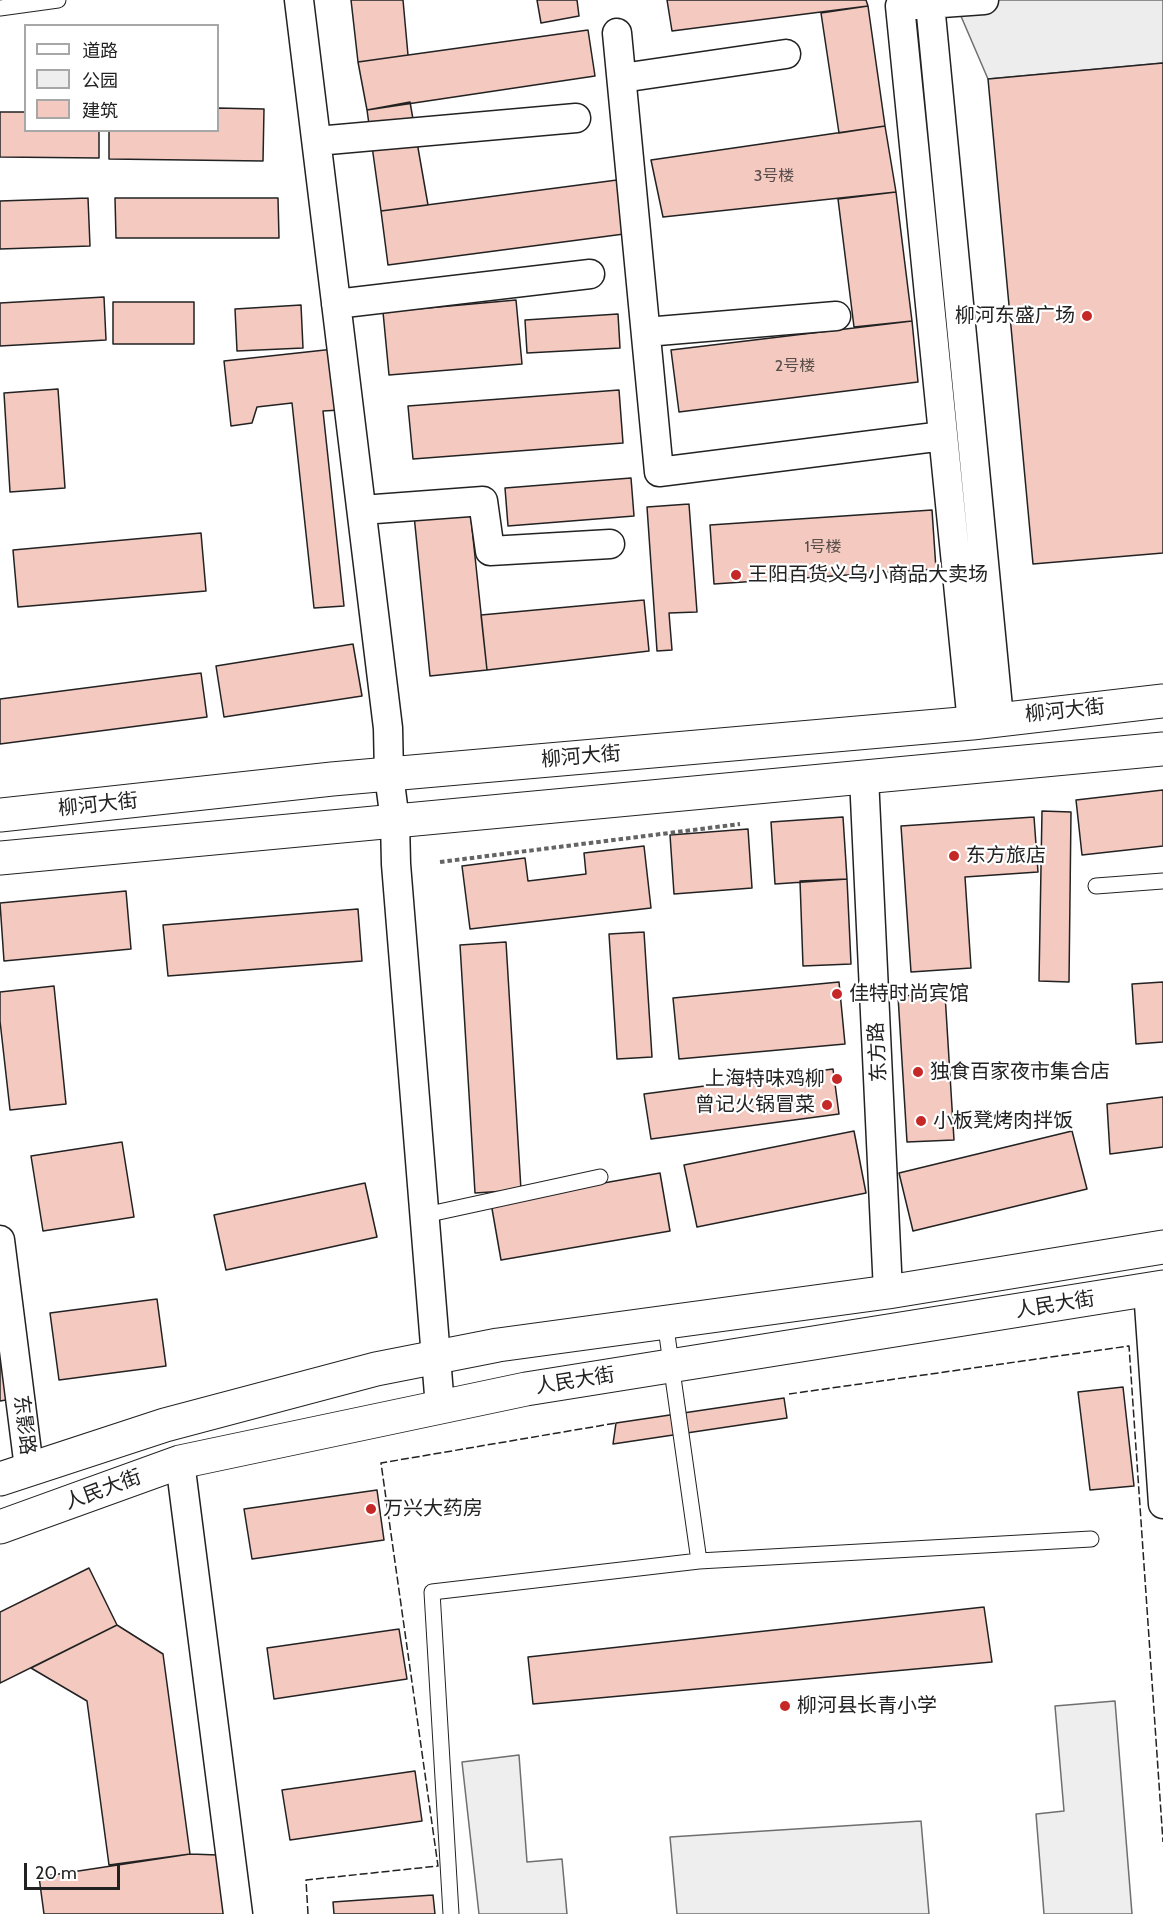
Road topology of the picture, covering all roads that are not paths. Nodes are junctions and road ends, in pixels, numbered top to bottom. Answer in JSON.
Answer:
{"nodes":[{"id":1,"x":58,"y":0,"type":"edge"},
{"id":2,"x":299,"y":0,"type":"edge"},
{"id":3,"x":984,"y":0,"type":"edge"},
{"id":4,"x":930,"y":4,"type":"junction"},
{"id":5,"x":0,"y":8,"type":"edge"},
{"id":6,"x":617,"y":33,"type":"dead end"},
{"id":7,"x":786,"y":54,"type":"dead end"},
{"id":8,"x":622,"y":78,"type":"junction"},
{"id":9,"x":576,"y":118,"type":"dead end"},
{"id":10,"x":316,"y":141,"type":"junction"},
{"id":11,"x":590,"y":274,"type":"dead end"},
{"id":12,"x":336,"y":304,"type":"junction"},
{"id":13,"x":836,"y":316,"type":"dead end"},
{"id":14,"x":646,"y":332,"type":"junction"},
{"id":15,"x":943,"y":436,"type":"junction"},
{"id":16,"x":362,"y":510,"type":"junction"},
{"id":17,"x":610,"y":544,"type":"dead end"},
{"id":18,"x":1163,"y":701,"type":"edge"},
{"id":19,"x":986,"y":720,"type":"junction"},
{"id":20,"x":1163,"y":749,"type":"edge"},
{"id":21,"x":389,"y":775,"type":"junction"},
{"id":22,"x":864,"y":777,"type":"junction"},
{"id":23,"x":0,"y":815,"type":"edge"},
{"id":24,"x":395,"y":820,"type":"junction"},
{"id":25,"x":0,"y":858,"type":"edge"},
{"id":26,"x":1163,"y":881,"type":"edge"},
{"id":27,"x":1096,"y":886,"type":"dead end"},
{"id":28,"x":600,"y":1177,"type":"dead end"},
{"id":29,"x":425,"y":1215,"type":"junction"},
{"id":30,"x":0,"y":1240,"type":"edge"},
{"id":31,"x":1163,"y":1247,"type":"edge"},
{"id":32,"x":1156,"y":1289,"type":"edge"},
{"id":33,"x":888,"y":1292,"type":"junction"},
{"id":34,"x":665,"y":1321,"type":"junction"},
{"id":35,"x":435,"y":1358,"type":"junction"},
{"id":36,"x":672,"y":1366,"type":"junction"},
{"id":37,"x":440,"y":1407,"type":"junction"},
{"id":38,"x":180,"y":1462,"type":"junction"},
{"id":39,"x":15,"y":1474,"type":"edge"},
{"id":40,"x":1163,"y":1504,"type":"edge"},
{"id":41,"x":0,"y":1527,"type":"edge"},
{"id":42,"x":1091,"y":1539,"type":"dead end"},
{"id":43,"x":699,"y":1561,"type":"junction"},
{"id":44,"x":238,"y":1914,"type":"edge"},
{"id":45,"x":451,"y":1914,"type":"edge"}],
"edges":[{"from":1,"to":5,"type":"lane"},
{"from":2,"to":10,"type":"street"},
{"from":3,"to":4,"type":"street"},
{"from":4,"to":15,"type":"street"},
{"from":4,"to":19,"type":"street"},
{"from":6,"to":8,"type":"street"},
{"from":7,"to":8,"type":"street"},
{"from":8,"to":14,"type":"street"},
{"from":9,"to":10,"type":"street"},
{"from":10,"to":12,"type":"street"},
{"from":11,"to":12,"type":"street"},
{"from":12,"to":16,"type":"street"},
{"from":13,"to":14,"type":"street"},
{"from":14,"to":15,"type":"street"},
{"from":15,"to":19,"type":"street"},
{"from":16,"to":17,"type":"street"},
{"from":16,"to":21,"type":"street"},
{"from":18,"to":19,"type":"street","name":"柳河大街"},
{"from":19,"to":21,"type":"street","name":"柳河大街"},
{"from":20,"to":22,"type":"street"},
{"from":21,"to":23,"type":"street","name":"柳河大街"},
{"from":21,"to":24,"type":"street"},
{"from":22,"to":24,"type":"street"},
{"from":22,"to":33,"type":"street","name":"东方路"},
{"from":24,"to":25,"type":"street"},
{"from":24,"to":29,"type":"street"},
{"from":26,"to":27,"type":"lane"},
{"from":28,"to":29,"type":"lane"},
{"from":29,"to":35,"type":"street"},
{"from":30,"to":39,"type":"street","name":"东影路"},
{"from":31,"to":33,"type":"street","name":"人民大街"},
{"from":32,"to":36,"type":"street","name":"人民大街"},
{"from":32,"to":40,"type":"street"},
{"from":33,"to":34,"type":"street","name":"人民大街"},
{"from":34,"to":35,"type":"street","name":"人民大街"},
{"from":34,"to":36,"type":"lane"},
{"from":35,"to":37,"type":"street"},
{"from":35,"to":39,"type":"street","name":"人民大街"},
{"from":36,"to":37,"type":"street","name":"人民大街"},
{"from":36,"to":43,"type":"lane"},
{"from":37,"to":38,"type":"street","name":"人民大街"},
{"from":38,"to":41,"type":"street","name":"人民大街"},
{"from":38,"to":44,"type":"street"},
{"from":42,"to":43,"type":"lane"},
{"from":43,"to":45,"type":"lane"}]}
